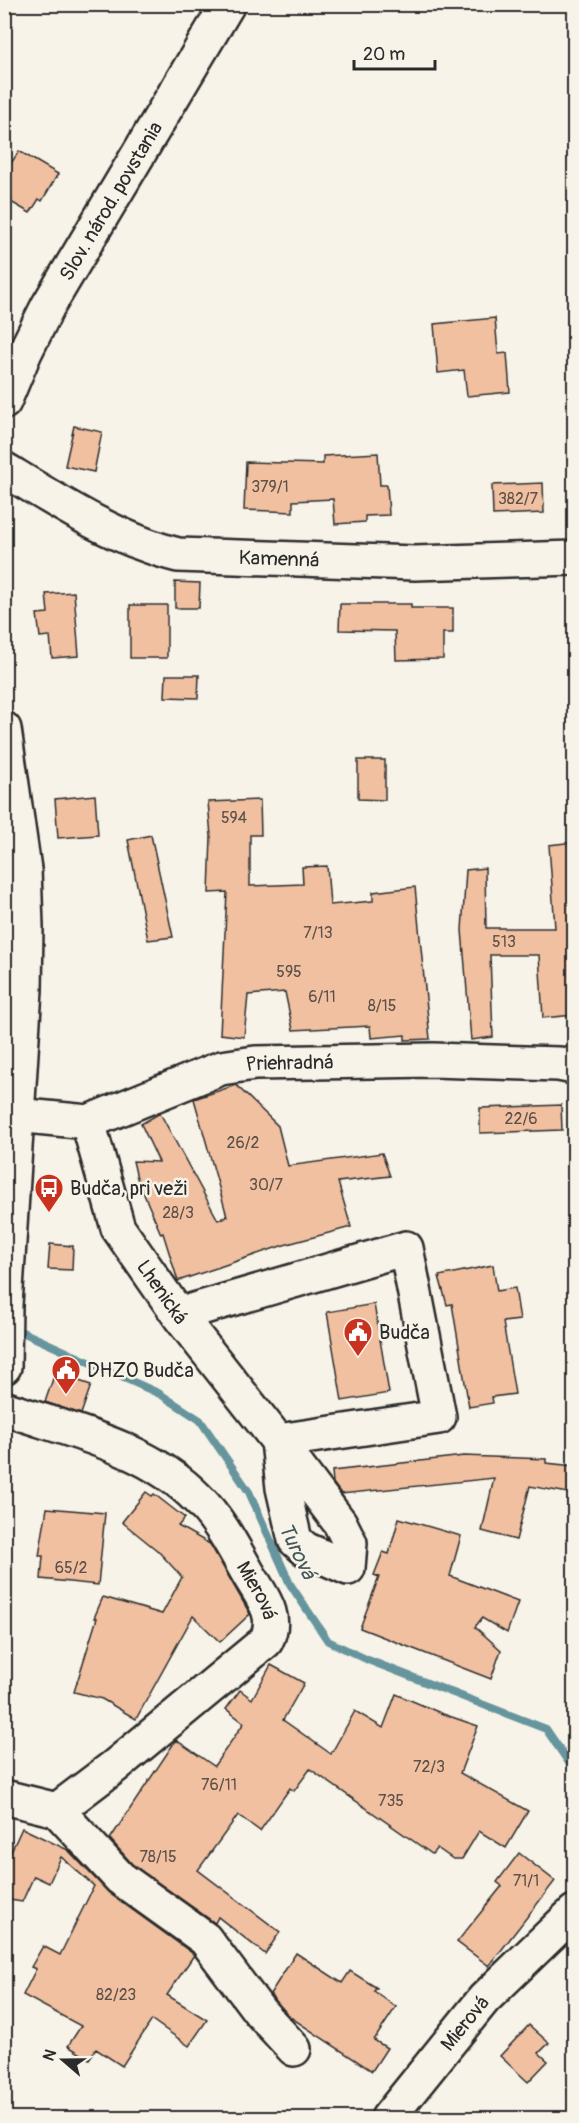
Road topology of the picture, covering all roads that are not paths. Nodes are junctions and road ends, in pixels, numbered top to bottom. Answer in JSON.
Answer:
{"nodes":[{"id":1,"x":228,"y":4,"type":"edge"},
{"id":2,"x":4,"y":402,"type":"edge"},
{"id":3,"x":4,"y":469,"type":"edge"},
{"id":4,"x":574,"y":558,"type":"edge"},
{"id":5,"x":4,"y":729,"type":"edge"},
{"id":6,"x":574,"y":1067,"type":"edge"},
{"id":7,"x":88,"y":1122,"type":"junction"},
{"id":8,"x":12,"y":1135,"type":"edge"},
{"id":9,"x":5,"y":1305,"type":"edge"},
{"id":10,"x":180,"y":1317,"type":"junction"},
{"id":11,"x":5,"y":1344,"type":"edge"},
{"id":12,"x":4,"y":1367,"type":"edge"},
{"id":13,"x":4,"y":1408,"type":"edge"},
{"id":14,"x":4,"y":1797,"type":"edge"},
{"id":15,"x":57,"y":1810,"type":"junction"},
{"id":16,"x":574,"y":1912,"type":"edge"},
{"id":17,"x":294,"y":2049,"type":"dead end"},
{"id":18,"x":388,"y":2118,"type":"edge"}],
"edges":[{"from":1,"to":2,"type":"street","name":"Slov. národ. povstania"},
{"from":3,"to":4,"type":"street","name":"Kamenná"},
{"from":5,"to":8,"type":"street"},
{"from":6,"to":7,"type":"street","name":"Priehradná"},
{"from":7,"to":8,"type":"street","name":"Priehradná"},
{"from":7,"to":10,"type":"street","name":"Lhenická"},
{"from":8,"to":9,"type":"street"},
{"from":9,"to":11,"type":"street"},
{"from":10,"to":10,"type":"street","name":"Lhenická"},
{"from":11,"to":12,"type":"street"},
{"from":13,"to":15,"type":"street","name":"Mierová"},
{"from":14,"to":15,"type":"street"},
{"from":15,"to":17,"type":"street"},
{"from":16,"to":18,"type":"street","name":"Mierová"}]}
